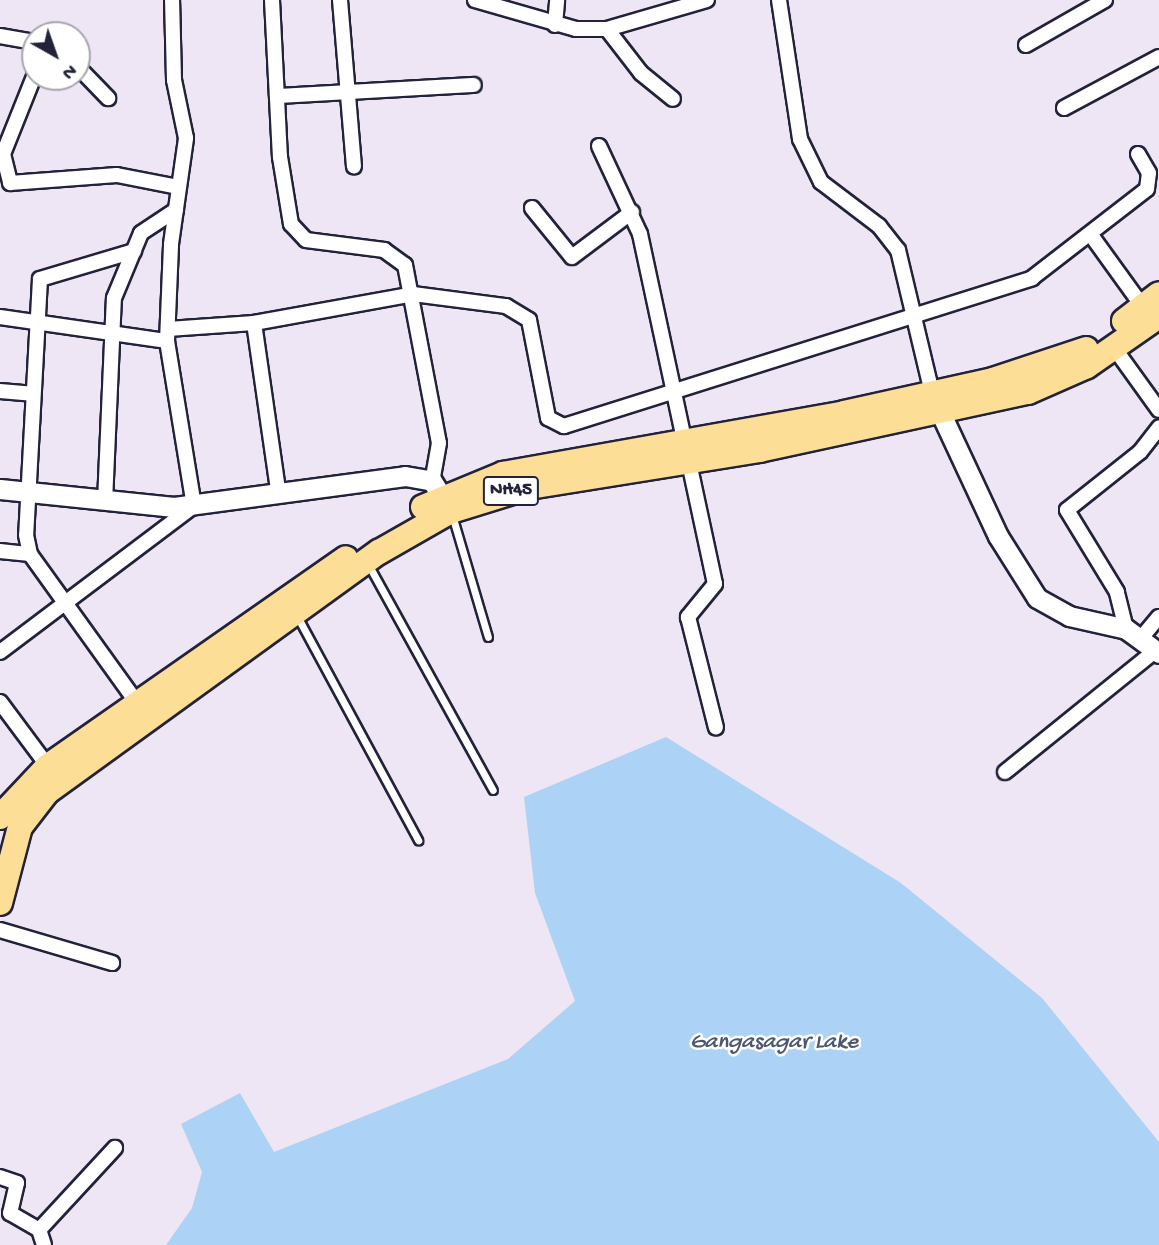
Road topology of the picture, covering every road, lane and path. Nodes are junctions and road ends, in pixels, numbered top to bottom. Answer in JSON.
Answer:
{"nodes":[{"id":1,"x":172,"y":0,"type":"edge"},
{"id":2,"x":272,"y":0,"type":"edge"},
{"id":3,"x":340,"y":0,"type":"edge"},
{"id":4,"x":475,"y":0,"type":"edge"},
{"id":5,"x":557,"y":0,"type":"edge"},
{"id":6,"x":708,"y":0,"type":"edge"},
{"id":7,"x":779,"y":0,"type":"edge"},
{"id":8,"x":1105,"y":0,"type":"edge"},
{"id":9,"x":555,"y":25,"type":"junction"},
{"id":10,"x":607,"y":29,"type":"junction"},
{"id":11,"x":0,"y":36,"type":"edge"},
{"id":12,"x":21,"y":40,"type":"edge"},
{"id":13,"x":1026,"y":45,"type":"dead end"},
{"id":14,"x":1159,"y":57,"type":"edge"},
{"id":15,"x":91,"y":80,"type":"edge"},
{"id":16,"x":474,"y":85,"type":"dead end"},
{"id":17,"x":28,"y":91,"type":"edge"},
{"id":18,"x":347,"y":93,"type":"junction"},
{"id":19,"x":277,"y":96,"type":"junction"},
{"id":20,"x":108,"y":98,"type":"dead end"},
{"id":21,"x":673,"y":99,"type":"dead end"},
{"id":22,"x":1064,"y":108,"type":"dead end"},
{"id":23,"x":599,"y":146,"type":"dead end"},
{"id":24,"x":1138,"y":154,"type":"dead end"},
{"id":25,"x":354,"y":166,"type":"dead end"},
{"id":26,"x":179,"y":187,"type":"junction"},
{"id":27,"x":531,"y":208,"type":"dead end"},
{"id":28,"x":176,"y":210,"type":"junction"},
{"id":29,"x":632,"y":212,"type":"junction"},
{"id":30,"x":1091,"y":235,"type":"junction"},
{"id":31,"x":134,"y":251,"type":"junction"},
{"id":32,"x":413,"y":294,"type":"junction"},
{"id":33,"x":1154,"y":306,"type":"edge"},
{"id":34,"x":911,"y":315,"type":"junction"},
{"id":35,"x":0,"y":317,"type":"edge"},
{"id":36,"x":36,"y":323,"type":"junction"},
{"id":37,"x":254,"y":323,"type":"junction"},
{"id":38,"x":109,"y":335,"type":"junction"},
{"id":39,"x":167,"y":335,"type":"junction"},
{"id":40,"x":1115,"y":349,"type":"junction"},
{"id":41,"x":0,"y":391,"type":"edge"},
{"id":42,"x":32,"y":394,"type":"junction"},
{"id":43,"x":672,"y":395,"type":"junction"},
{"id":44,"x":936,"y":404,"type":"junction"},
{"id":45,"x":1159,"y":410,"type":"edge"},
{"id":46,"x":1159,"y":428,"type":"edge"},
{"id":47,"x":685,"y":451,"type":"junction"},
{"id":48,"x":0,"y":489,"type":"edge"},
{"id":49,"x":278,"y":490,"type":"junction"},
{"id":50,"x":27,"y":492,"type":"junction"},
{"id":51,"x":442,"y":496,"type":"junction"},
{"id":52,"x":104,"y":502,"type":"junction"},
{"id":53,"x":194,"y":506,"type":"junction"},
{"id":54,"x":0,"y":551,"type":"edge"},
{"id":55,"x":30,"y":554,"type":"junction"},
{"id":56,"x":366,"y":562,"type":"junction"},
{"id":57,"x":65,"y":603,"type":"junction"},
{"id":58,"x":296,"y":614,"type":"junction"},
{"id":59,"x":1159,"y":617,"type":"edge"},
{"id":60,"x":488,"y":637,"type":"dead end"},
{"id":61,"x":1146,"y":642,"type":"edge"},
{"id":62,"x":0,"y":652,"type":"edge"},
{"id":63,"x":0,"y":702,"type":"edge"},
{"id":64,"x":137,"y":703,"type":"junction"},
{"id":65,"x":716,"y":728,"type":"dead end"},
{"id":66,"x":1005,"y":772,"type":"dead end"},
{"id":67,"x":54,"y":774,"type":"junction"},
{"id":68,"x":493,"y":790,"type":"dead end"},
{"id":69,"x":0,"y":817,"type":"edge"},
{"id":70,"x":418,"y":840,"type":"dead end"},
{"id":71,"x":0,"y":903,"type":"edge"},
{"id":72,"x":0,"y":930,"type":"edge"},
{"id":73,"x":112,"y":962,"type":"dead end"},
{"id":74,"x":115,"y":1148,"type":"dead end"},
{"id":75,"x":0,"y":1177,"type":"edge"},
{"id":76,"x":38,"y":1230,"type":"junction"},
{"id":77,"x":44,"y":1245,"type":"edge"}],
"edges":[{"from":1,"to":26,"type":"street"},
{"from":2,"to":19,"type":"street"},
{"from":3,"to":18,"type":"street"},
{"from":4,"to":9,"type":"street"},
{"from":5,"to":9,"type":"street"},
{"from":6,"to":10,"type":"street"},
{"from":7,"to":34,"type":"street"},
{"from":8,"to":13,"type":"street"},
{"from":9,"to":10,"type":"street"},
{"from":10,"to":21,"type":"street"},
{"from":11,"to":12,"type":"street"},
{"from":14,"to":22,"type":"street"},
{"from":15,"to":20,"type":"street"},
{"from":16,"to":18,"type":"street"},
{"from":17,"to":26,"type":"street"},
{"from":18,"to":19,"type":"street"},
{"from":18,"to":25,"type":"street"},
{"from":19,"to":32,"type":"street"},
{"from":23,"to":29,"type":"street"},
{"from":24,"to":30,"type":"street"},
{"from":26,"to":28,"type":"street"},
{"from":27,"to":29,"type":"street"},
{"from":28,"to":31,"type":"street"},
{"from":28,"to":39,"type":"street"},
{"from":29,"to":43,"type":"street"},
{"from":30,"to":33,"type":"street"},
{"from":30,"to":34,"type":"street"},
{"from":31,"to":36,"type":"street"},
{"from":31,"to":38,"type":"street"},
{"from":32,"to":37,"type":"street"},
{"from":32,"to":43,"type":"street"},
{"from":32,"to":51,"type":"street"},
{"from":33,"to":40,"type":"highway","number":"NH45"},
{"from":33,"to":44,"type":"highway","number":"NH45"},
{"from":34,"to":43,"type":"street"},
{"from":34,"to":44,"type":"street"},
{"from":35,"to":36,"type":"street"},
{"from":36,"to":38,"type":"street"},
{"from":36,"to":42,"type":"street"},
{"from":37,"to":39,"type":"street"},
{"from":37,"to":49,"type":"street"},
{"from":38,"to":39,"type":"street"},
{"from":38,"to":52,"type":"street"},
{"from":39,"to":53,"type":"street"},
{"from":40,"to":44,"type":"highway","number":"NH45"},
{"from":40,"to":45,"type":"street"},
{"from":41,"to":42,"type":"street"},
{"from":42,"to":50,"type":"street"},
{"from":43,"to":47,"type":"street"},
{"from":44,"to":47,"type":"highway","number":"NH45"},
{"from":44,"to":61,"type":"street"},
{"from":46,"to":61,"type":"street"},
{"from":47,"to":51,"type":"highway","number":"NH45"},
{"from":47,"to":65,"type":"street"},
{"from":48,"to":50,"type":"street"},
{"from":49,"to":51,"type":"street"},
{"from":49,"to":53,"type":"street"},
{"from":50,"to":52,"type":"street"},
{"from":50,"to":55,"type":"street"},
{"from":51,"to":56,"type":"highway","number":"NH45"},
{"from":51,"to":60,"type":"lane"},
{"from":51,"to":64,"type":"highway","number":"NH45"},
{"from":52,"to":53,"type":"street"},
{"from":53,"to":57,"type":"street"},
{"from":54,"to":55,"type":"street"},
{"from":55,"to":57,"type":"street"},
{"from":56,"to":58,"type":"highway","number":"NH45"},
{"from":56,"to":68,"type":"lane"},
{"from":57,"to":62,"type":"street"},
{"from":57,"to":64,"type":"street"},
{"from":58,"to":67,"type":"highway","number":"NH45"},
{"from":58,"to":70,"type":"lane"},
{"from":59,"to":61,"type":"street"},
{"from":61,"to":66,"type":"street"},
{"from":63,"to":67,"type":"street"},
{"from":64,"to":67,"type":"highway","number":"NH45"},
{"from":67,"to":69,"type":"highway","number":"NH45"},
{"from":67,"to":71,"type":"highway","number":"NH45"},
{"from":72,"to":73,"type":"street"},
{"from":74,"to":76,"type":"street"},
{"from":75,"to":76,"type":"street"},
{"from":76,"to":77,"type":"street"}]}
